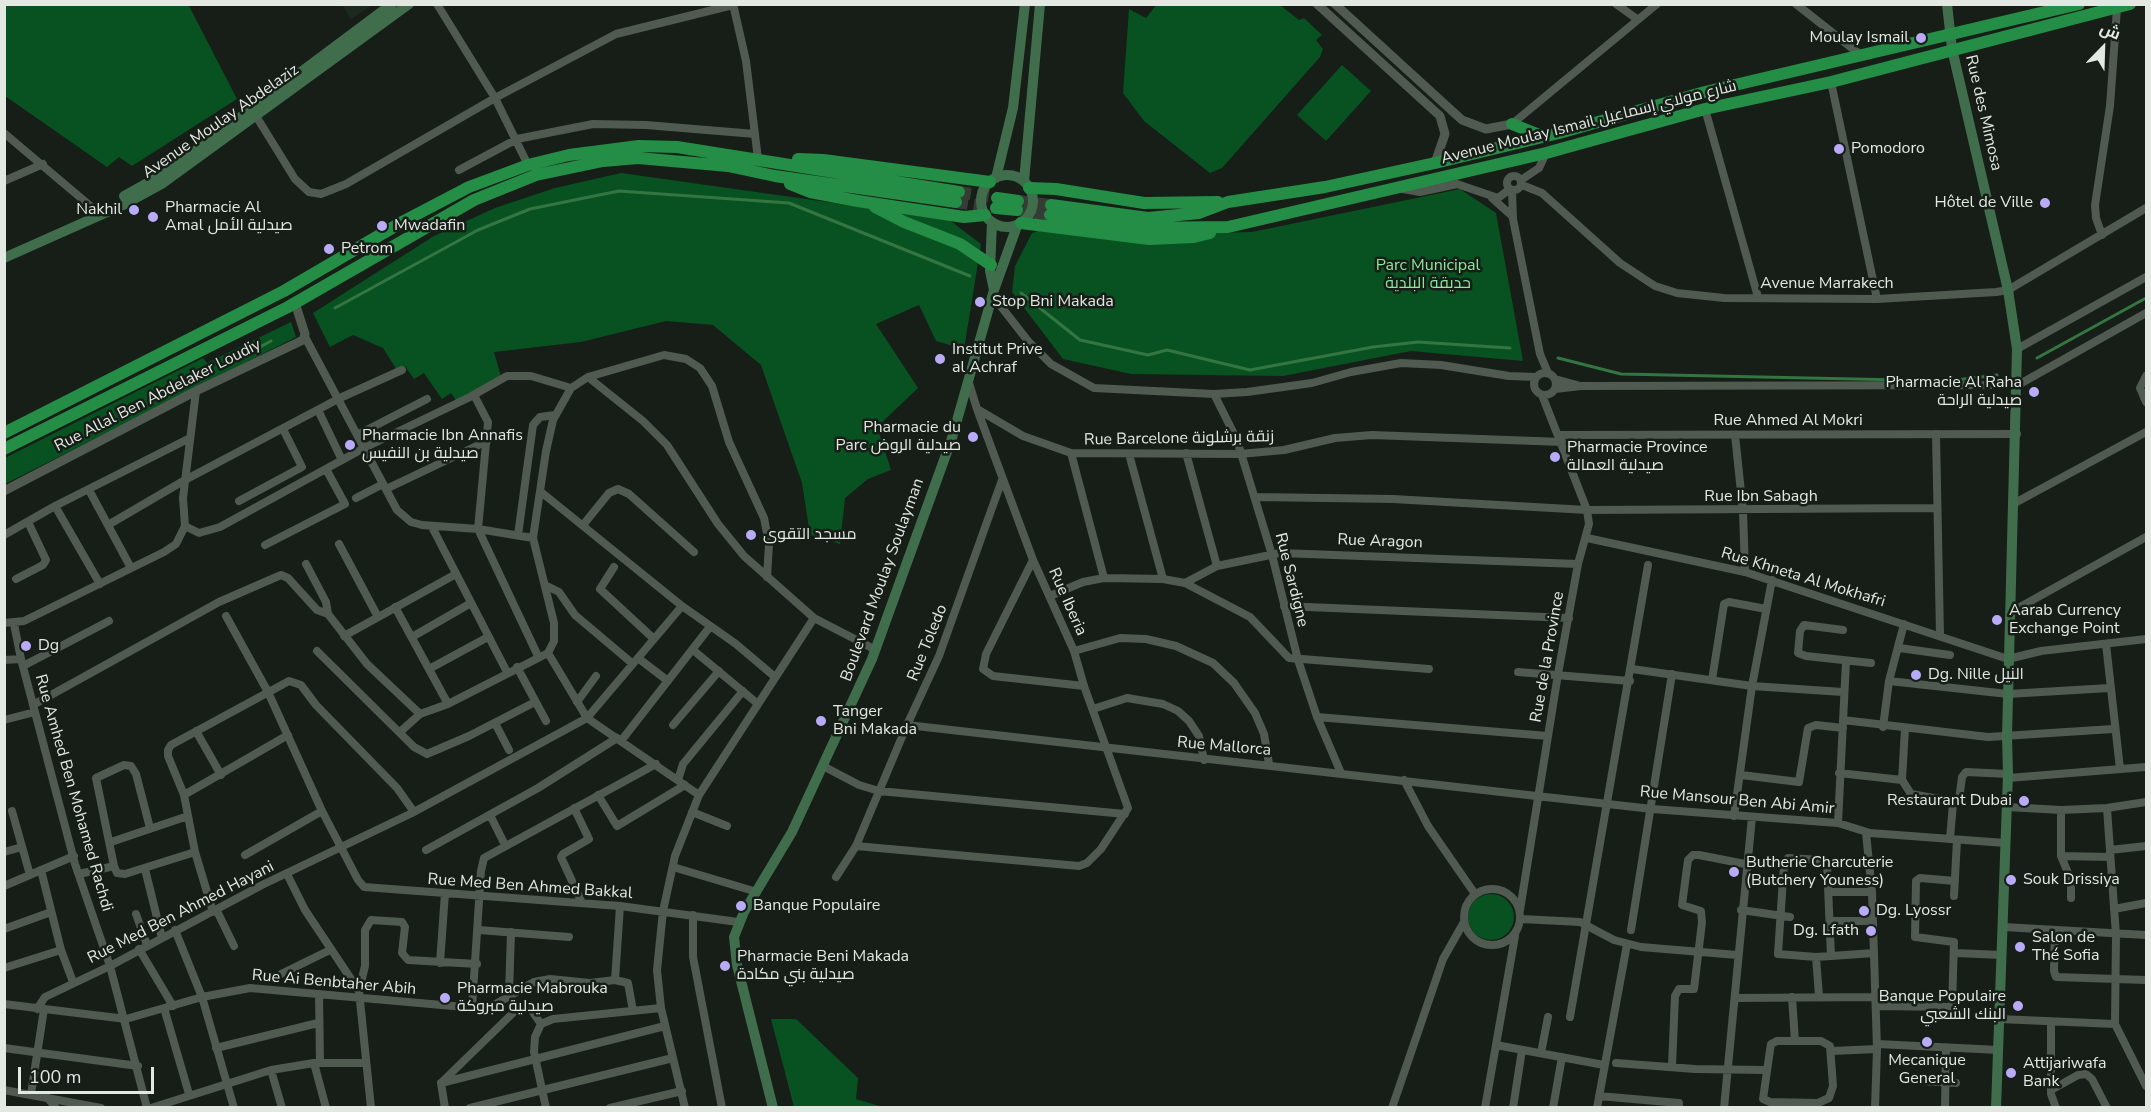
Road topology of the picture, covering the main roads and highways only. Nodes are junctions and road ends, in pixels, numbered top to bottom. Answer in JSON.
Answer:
{"nodes":[{"id":1,"x":392,"y":4,"type":"edge"},
{"id":2,"x":410,"y":4,"type":"edge"},
{"id":3,"x":1025,"y":4,"type":"edge"},
{"id":4,"x":1040,"y":4,"type":"edge"},
{"id":5,"x":1947,"y":4,"type":"edge"},
{"id":6,"x":2079,"y":4,"type":"edge"},
{"id":7,"x":2130,"y":4,"type":"edge"},
{"id":8,"x":2045,"y":9,"type":"edge"},
{"id":9,"x":1951,"y":43,"type":"junction"},
{"id":10,"x":1512,"y":124,"type":"road end"},
{"id":11,"x":1542,"y":136,"type":"junction"},
{"id":12,"x":779,"y":162,"type":"junction"},
{"id":13,"x":776,"y":176,"type":"junction"},
{"id":14,"x":993,"y":180,"type":"junction"},
{"id":15,"x":1027,"y":185,"type":"junction"},
{"id":16,"x":866,"y":202,"type":"junction"},
{"id":17,"x":1228,"y":202,"type":"junction"},
{"id":18,"x":1018,"y":205,"type":"tunnel mouth"},
{"id":19,"x":993,"y":211,"type":"junction"},
{"id":20,"x":99,"y":212,"type":"junction"},
{"id":21,"x":1019,"y":224,"type":"junction"},
{"id":22,"x":1221,"y":228,"type":"junction"},
{"id":23,"x":4,"y":250,"type":"edge"},
{"id":24,"x":4,"y":258,"type":"edge"},
{"id":25,"x":991,"y":265,"type":"junction"},
{"id":26,"x":993,"y":293,"type":"junction"},
{"id":27,"x":4,"y":433,"type":"edge"},
{"id":28,"x":4,"y":449,"type":"edge"},
{"id":29,"x":773,"y":1107,"type":"edge"},
{"id":30,"x":1996,"y":1107,"type":"edge"}],
"edges":[{"from":1,"to":20,"type":"main road","name":"Avenue Moulay Abdelaziz"},
{"from":2,"to":20,"type":"main road","name":"Avenue Moulay Abdelaziz"},
{"from":3,"to":14,"type":"main road"},
{"from":4,"to":15,"type":"main road"},
{"from":5,"to":9,"type":"main road","name":"Rue des Mimosa"},
{"from":6,"to":8,"type":"highway","name":"Avenue Moulay Ismail شارع مولاي إسماعيل"},
{"from":7,"to":9,"type":"highway","name":"Avenue Moulay Ismail شارع مولاي إسماعيل"},
{"from":8,"to":9,"type":"highway","name":"Avenue Moulay Ismail شارع مولاي إسماعيل"},
{"from":9,"to":11,"type":"highway","name":"Avenue Moulay Ismail شارع مولاي إسماعيل"},
{"from":9,"to":22,"type":"highway","name":"Avenue Moulay Ismail شارع مولاي إسماعيل"},
{"from":9,"to":30,"type":"main road","name":"Rue des Mimosa"},
{"from":10,"to":11,"type":"highway"},
{"from":11,"to":17,"type":"highway","name":"Avenue Moulay Ismail شارع مولاي إسماعيل"},
{"from":12,"to":13,"type":"highway"},
{"from":12,"to":14,"type":"highway"},
{"from":12,"to":27,"type":"highway"},
{"from":13,"to":16,"type":"highway"},
{"from":13,"to":28,"type":"highway"},
{"from":14,"to":15,"type":"main road"},
{"from":14,"to":19,"type":"main road"},
{"from":15,"to":17,"type":"highway"},
{"from":15,"to":21,"type":"main road"},
{"from":16,"to":19,"type":"highway"},
{"from":16,"to":25,"type":"highway"},
{"from":17,"to":22,"type":"highway","name":"Avenue Moulay Ismail شارع مولاي إسماعيل"},
{"from":18,"to":19,"type":"highway"},
{"from":19,"to":21,"type":"main road"},
{"from":19,"to":25,"type":"main road","name":"Boulevard Moulay Soulayman"},
{"from":20,"to":23,"type":"main road","name":"Avenue Moulay Abdelaziz"},
{"from":20,"to":24,"type":"main road","name":"Avenue Moulay Abdelaziz"},
{"from":21,"to":22,"type":"highway"},
{"from":21,"to":26,"type":"main road","name":"Boulevard Moulay Soulayman"},
{"from":25,"to":26,"type":"main road","name":"Boulevard Moulay Soulayman"},
{"from":26,"to":29,"type":"main road","name":"Boulevard Moulay Soulayman"}]}
